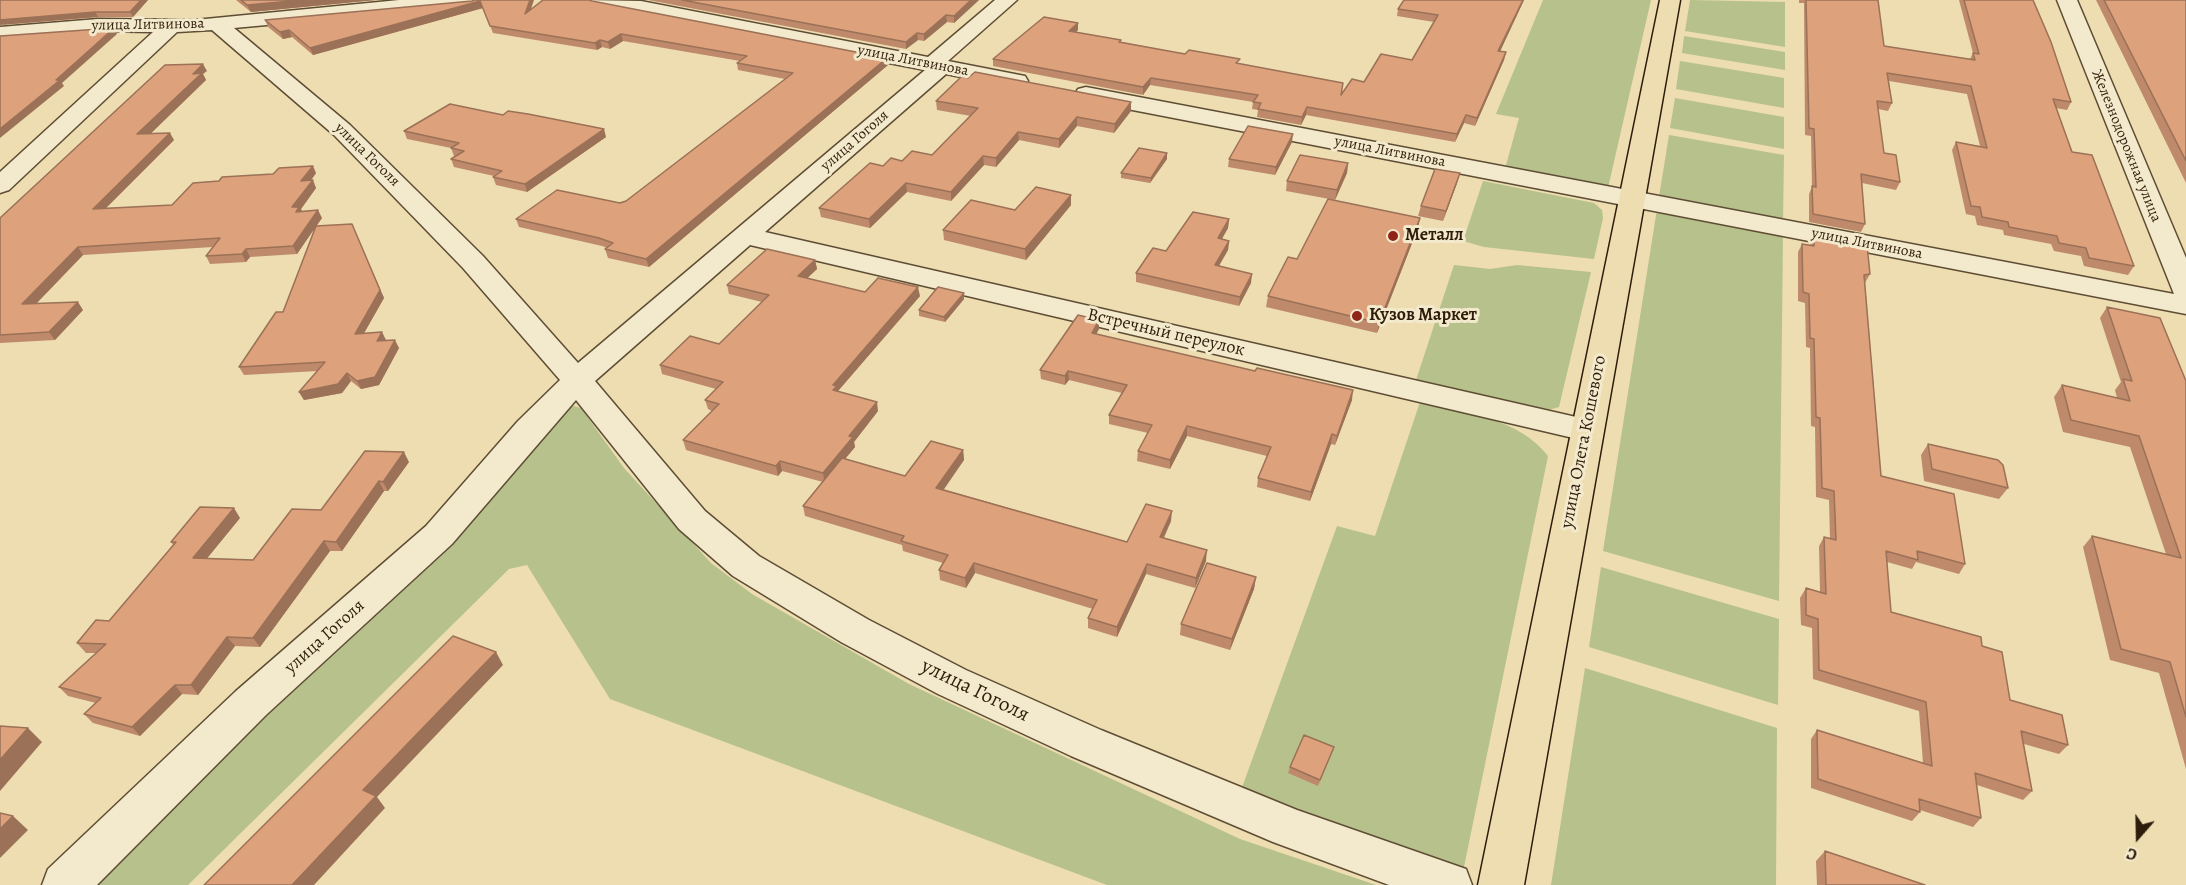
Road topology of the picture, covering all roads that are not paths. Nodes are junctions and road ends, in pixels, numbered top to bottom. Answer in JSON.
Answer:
{"nodes":[{"id":1,"x":474,"y":0,"type":"edge"},
{"id":2,"x":594,"y":0,"type":"edge"},
{"id":3,"x":1006,"y":0,"type":"edge"},
{"id":4,"x":1670,"y":0,"type":"edge"},
{"id":5,"x":2067,"y":0,"type":"edge"},
{"id":6,"x":216,"y":23,"type":"junction"},
{"id":7,"x":170,"y":27,"type":"junction"},
{"id":8,"x":0,"y":33,"type":"edge"},
{"id":9,"x":936,"y":66,"type":"junction"},
{"id":10,"x":0,"y":185,"type":"edge"},
{"id":11,"x":1631,"y":199,"type":"junction"},
{"id":12,"x":745,"y":236,"type":"junction"},
{"id":13,"x":2186,"y":291,"type":"edge"},
{"id":14,"x":2186,"y":305,"type":"edge"},
{"id":15,"x":577,"y":380,"type":"junction"},
{"id":16,"x":1587,"y":430,"type":"junction"},
{"id":17,"x":65,"y":885,"type":"edge"},
{"id":18,"x":1449,"y":885,"type":"edge"},
{"id":19,"x":1501,"y":885,"type":"edge"}],
"edges":[{"from":1,"to":6,"type":"street","name":"улица Литвинова"},
{"from":2,"to":9,"type":"street","name":"улица Литвинова"},
{"from":3,"to":9,"type":"street","name":"улица Гоголя"},
{"from":4,"to":11,"type":"main road","name":"улица Олега Кошевого"},
{"from":5,"to":13,"type":"street","name":"Железнодорожная улица"},
{"from":6,"to":7,"type":"street","name":"улица Литвинова"},
{"from":6,"to":15,"type":"street","name":"улица Гоголя"},
{"from":7,"to":8,"type":"street","name":"улица Литвинова"},
{"from":7,"to":10,"type":"street"},
{"from":9,"to":11,"type":"street","name":"улица Литвинова"},
{"from":9,"to":12,"type":"street","name":"улица Гоголя"},
{"from":11,"to":14,"type":"street","name":"улица Литвинова"},
{"from":11,"to":16,"type":"main road","name":"улица Олега Кошевого"},
{"from":12,"to":15,"type":"street","name":"улица Гоголя"},
{"from":12,"to":16,"type":"street","name":"Встречный переулок"},
{"from":15,"to":17,"type":"street","name":"улица Гоголя"},
{"from":15,"to":18,"type":"street","name":"улица Гоголя"},
{"from":16,"to":19,"type":"main road","name":"улица Олега Кошевого"}]}
